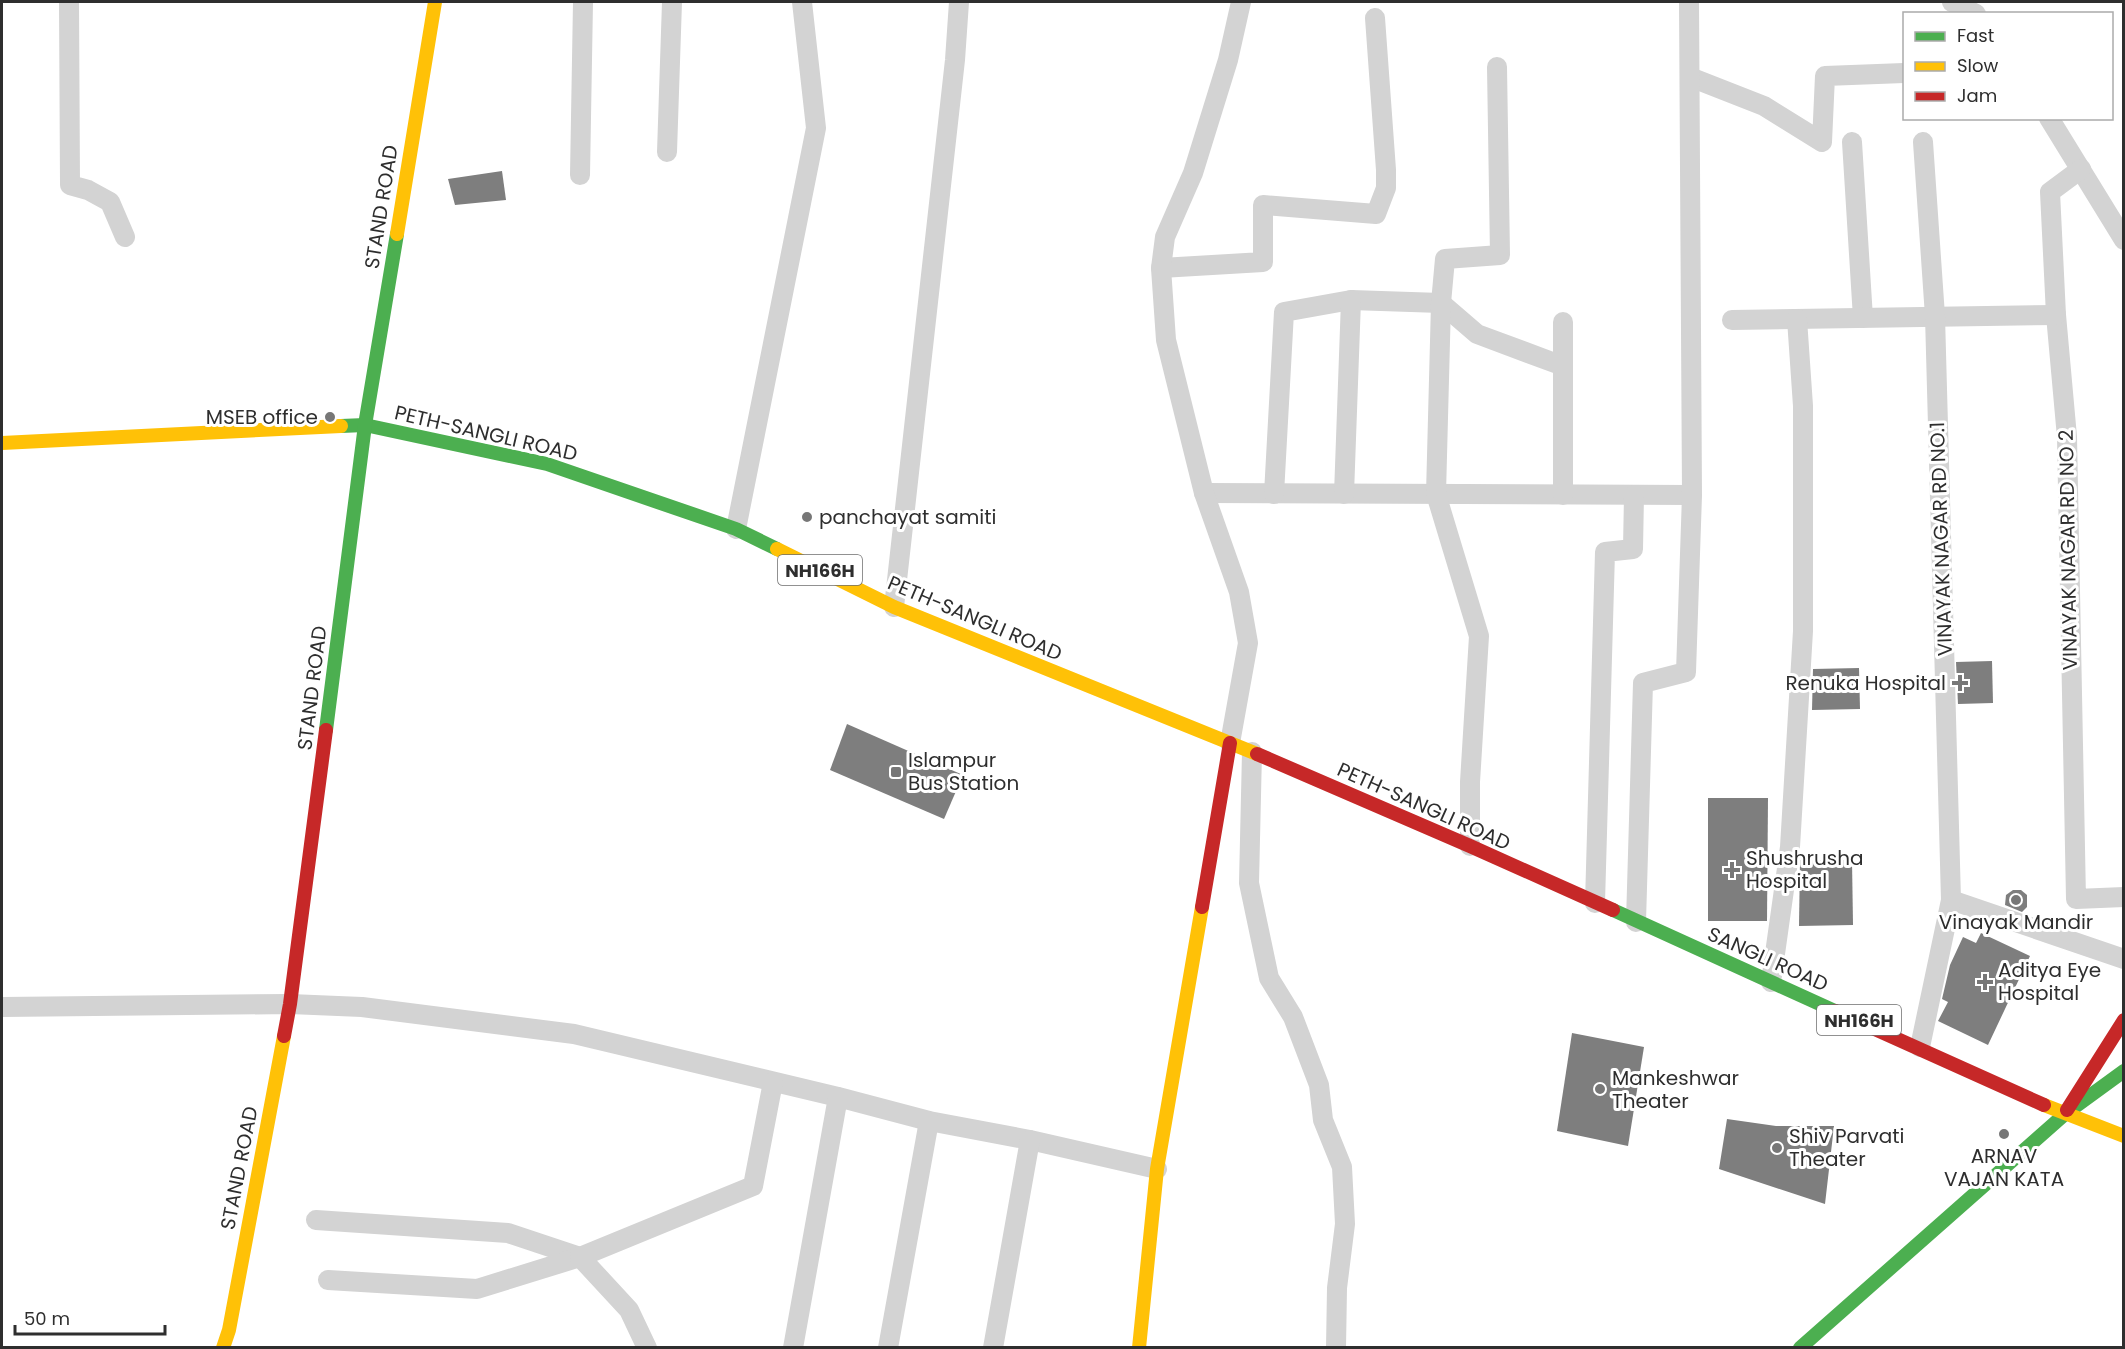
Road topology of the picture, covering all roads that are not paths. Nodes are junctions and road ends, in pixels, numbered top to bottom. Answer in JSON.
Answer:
{"nodes":[{"id":1,"x":69,"y":2,"type":"edge"},
{"id":2,"x":435,"y":2,"type":"edge"},
{"id":3,"x":583,"y":2,"type":"edge"},
{"id":4,"x":672,"y":2,"type":"edge"},
{"id":5,"x":802,"y":2,"type":"edge"},
{"id":6,"x":959,"y":2,"type":"edge"},
{"id":7,"x":1241,"y":2,"type":"edge"},
{"id":8,"x":1689,"y":2,"type":"edge"},
{"id":9,"x":1952,"y":2,"type":"edge"},
{"id":10,"x":1972,"y":12,"type":"edge"},
{"id":11,"x":1375,"y":18,"type":"dead end"},
{"id":12,"x":1497,"y":67,"type":"dead end"},
{"id":13,"x":1903,"y":73,"type":"edge"},
{"id":14,"x":1690,"y":77,"type":"junction"},
{"id":15,"x":2050,"y":120,"type":"edge"},
{"id":16,"x":1852,"y":142,"type":"dead end"},
{"id":17,"x":1923,"y":142,"type":"dead end"},
{"id":18,"x":667,"y":152,"type":"dead end"},
{"id":19,"x":2081,"y":169,"type":"junction"},
{"id":20,"x":580,"y":175,"type":"dead end"},
{"id":21,"x":125,"y":237,"type":"dead end"},
{"id":22,"x":2124,"y":240,"type":"edge"},
{"id":23,"x":1161,"y":268,"type":"junction"},
{"id":24,"x":1351,"y":300,"type":"junction"},
{"id":25,"x":1441,"y":303,"type":"junction"},
{"id":26,"x":2056,"y":315,"type":"junction"},
{"id":27,"x":1935,"y":316,"type":"junction"},
{"id":28,"x":1863,"y":318,"type":"junction"},
{"id":29,"x":1797,"y":319,"type":"junction"},
{"id":30,"x":1732,"y":320,"type":"dead end"},
{"id":31,"x":1563,"y":322,"type":"dead end"},
{"id":32,"x":1563,"y":366,"type":"junction"},
{"id":33,"x":365,"y":425,"type":"junction"},
{"id":34,"x":2,"y":443,"type":"edge"},
{"id":35,"x":1204,"y":493,"type":"junction"},
{"id":36,"x":1274,"y":494,"type":"junction"},
{"id":37,"x":1344,"y":494,"type":"junction"},
{"id":38,"x":1437,"y":494,"type":"junction"},
{"id":39,"x":1563,"y":495,"type":"junction"},
{"id":40,"x":1634,"y":495,"type":"junction"},
{"id":41,"x":1692,"y":495,"type":"junction"},
{"id":42,"x":736,"y":529,"type":"junction"},
{"id":43,"x":894,"y":607,"type":"junction"},
{"id":44,"x":1230,"y":743,"type":"junction"},
{"id":45,"x":1252,"y":752,"type":"junction"},
{"id":46,"x":1470,"y":846,"type":"junction"},
{"id":47,"x":2124,"y":897,"type":"edge"},
{"id":48,"x":1951,"y":900,"type":"junction"},
{"id":49,"x":1595,"y":903,"type":"junction"},
{"id":50,"x":1636,"y":921,"type":"junction"},
{"id":51,"x":2124,"y":959,"type":"edge"},
{"id":52,"x":1771,"y":982,"type":"junction"},
{"id":53,"x":290,"y":1004,"type":"junction"},
{"id":54,"x":2,"y":1006,"type":"edge"},
{"id":55,"x":2124,"y":1020,"type":"edge"},
{"id":56,"x":1920,"y":1047,"type":"junction"},
{"id":57,"x":2124,"y":1071,"type":"edge"},
{"id":58,"x":773,"y":1082,"type":"junction"},
{"id":59,"x":838,"y":1097,"type":"junction"},
{"id":60,"x":2065,"y":1114,"type":"junction"},
{"id":61,"x":929,"y":1121,"type":"junction"},
{"id":62,"x":2124,"y":1136,"type":"edge"},
{"id":63,"x":1030,"y":1140,"type":"junction"},
{"id":64,"x":1157,"y":1169,"type":"junction"},
{"id":65,"x":316,"y":1220,"type":"dead end"},
{"id":66,"x":580,"y":1257,"type":"junction"},
{"id":67,"x":328,"y":1280,"type":"dead end"},
{"id":68,"x":223,"y":1347,"type":"edge"},
{"id":69,"x":647,"y":1347,"type":"edge"},
{"id":70,"x":794,"y":1347,"type":"edge"},
{"id":71,"x":888,"y":1347,"type":"edge"},
{"id":72,"x":993,"y":1347,"type":"edge"},
{"id":73,"x":1139,"y":1347,"type":"edge"},
{"id":74,"x":1336,"y":1347,"type":"edge"},
{"id":75,"x":1800,"y":1347,"type":"edge"}],
"edges":[{"from":1,"to":21,"type":"street"},
{"from":2,"to":33,"type":"main road","name":"STAND ROAD"},
{"from":3,"to":20,"type":"street"},
{"from":4,"to":18,"type":"street"},
{"from":5,"to":42,"type":"street"},
{"from":6,"to":43,"type":"street"},
{"from":7,"to":23,"type":"street"},
{"from":8,"to":14,"type":"street"},
{"from":9,"to":10,"type":"street"},
{"from":11,"to":23,"type":"street"},
{"from":12,"to":25,"type":"street"},
{"from":13,"to":14,"type":"street"},
{"from":14,"to":41,"type":"street"},
{"from":15,"to":19,"type":"street"},
{"from":16,"to":28,"type":"street"},
{"from":17,"to":27,"type":"street","name":"VINAYAK NAGAR RD NO.1"},
{"from":19,"to":22,"type":"street"},
{"from":19,"to":26,"type":"street","name":"VINAYAK NAGAR RD NO 2"},
{"from":23,"to":35,"type":"street"},
{"from":24,"to":25,"type":"street"},
{"from":24,"to":36,"type":"street"},
{"from":24,"to":37,"type":"street"},
{"from":25,"to":32,"type":"street"},
{"from":25,"to":38,"type":"street"},
{"from":26,"to":27,"type":"street"},
{"from":26,"to":47,"type":"street","name":"VINAYAK NAGAR RD NO 2"},
{"from":27,"to":28,"type":"street"},
{"from":27,"to":48,"type":"street","name":"VINAYAK NAGAR RD NO.1"},
{"from":28,"to":29,"type":"street"},
{"from":29,"to":30,"type":"street"},
{"from":29,"to":52,"type":"street"},
{"from":31,"to":32,"type":"street"},
{"from":32,"to":39,"type":"street"},
{"from":33,"to":34,"type":"main road","name":"PETH-SANGLI ROAD","number":"NH166H"},
{"from":33,"to":42,"type":"main road","name":"PETH-SANGLI ROAD","number":"NH166H"},
{"from":33,"to":53,"type":"main road","name":"STAND ROAD"},
{"from":35,"to":36,"type":"street"},
{"from":35,"to":44,"type":"street"},
{"from":36,"to":37,"type":"street"},
{"from":37,"to":38,"type":"street"},
{"from":38,"to":39,"type":"street"},
{"from":38,"to":46,"type":"street"},
{"from":39,"to":40,"type":"street"},
{"from":40,"to":41,"type":"street"},
{"from":40,"to":49,"type":"street"},
{"from":41,"to":50,"type":"street"},
{"from":42,"to":43,"type":"main road","name":"PETH-SANGLI ROAD","number":"NH166H"},
{"from":43,"to":44,"type":"main road","name":"PETH-SANGLI ROAD","number":"NH166H"},
{"from":44,"to":45,"type":"main road","name":"PETH-SANGLI ROAD","number":"NH166H"},
{"from":44,"to":64,"type":"main road"},
{"from":45,"to":46,"type":"main road","name":"PETH-SANGLI ROAD","number":"NH166H"},
{"from":45,"to":74,"type":"street"},
{"from":46,"to":49,"type":"main road","name":"PETH-SANGLI ROAD","number":"NH166H"},
{"from":48,"to":51,"type":"street"},
{"from":48,"to":56,"type":"street","name":"VINAYAK NAGAR RD NO.1"},
{"from":49,"to":50,"type":"main road","name":"SANGLI ROAD","number":"NH166H"},
{"from":50,"to":52,"type":"main road","name":"SANGLI ROAD","number":"NH166H"},
{"from":52,"to":56,"type":"main road","name":"SANGLI ROAD","number":"NH166H"},
{"from":53,"to":54,"type":"street"},
{"from":53,"to":58,"type":"street"},
{"from":53,"to":68,"type":"main road","name":"STAND ROAD"},
{"from":55,"to":60,"type":"main road"},
{"from":56,"to":60,"type":"main road","name":"SANGLI ROAD","number":"NH166H"},
{"from":57,"to":60,"type":"main road"},
{"from":58,"to":59,"type":"street"},
{"from":58,"to":66,"type":"street"},
{"from":59,"to":61,"type":"street"},
{"from":59,"to":70,"type":"street"},
{"from":60,"to":62,"type":"main road","name":"SANGLI ROAD","number":"NH166H"},
{"from":60,"to":75,"type":"main road"},
{"from":61,"to":63,"type":"street"},
{"from":61,"to":71,"type":"street"},
{"from":63,"to":64,"type":"street"},
{"from":63,"to":72,"type":"street"},
{"from":64,"to":73,"type":"main road"},
{"from":65,"to":66,"type":"street"},
{"from":66,"to":67,"type":"street"},
{"from":66,"to":69,"type":"street"}]}
